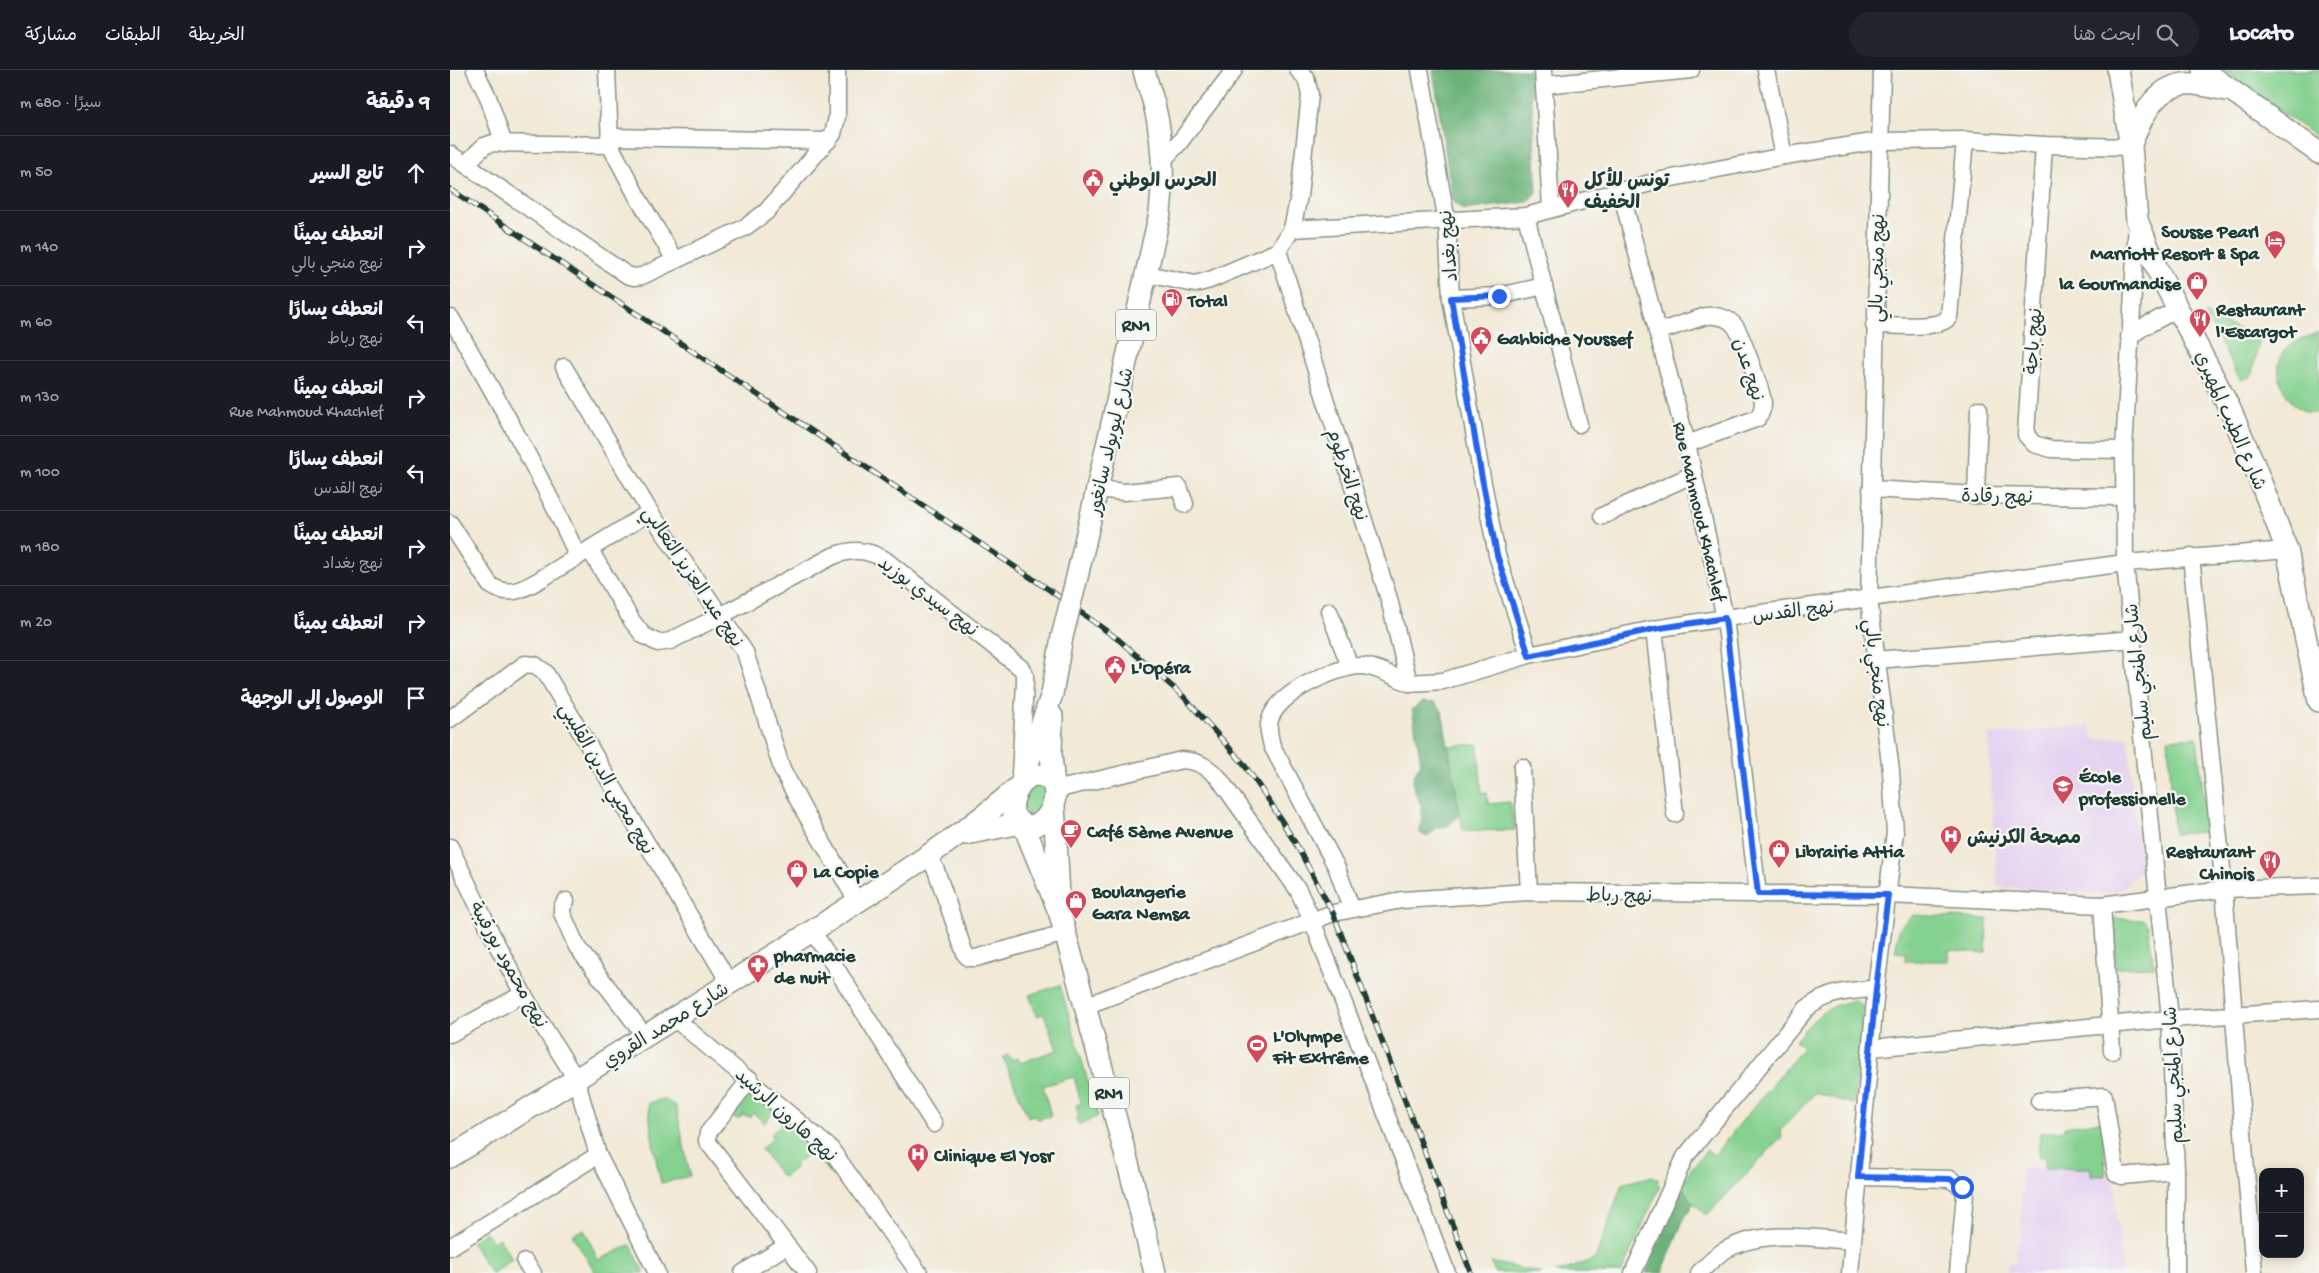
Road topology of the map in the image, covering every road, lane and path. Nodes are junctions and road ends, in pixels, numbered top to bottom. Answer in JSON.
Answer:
{"nodes":[{"id":1,"x":475,"y":70,"type":"edge"},
{"id":2,"x":608,"y":70,"type":"edge"},
{"id":3,"x":837,"y":70,"type":"edge"},
{"id":4,"x":1144,"y":70,"type":"edge"},
{"id":5,"x":1234,"y":70,"type":"edge"},
{"id":6,"x":1298,"y":70,"type":"edge"},
{"id":7,"x":1420,"y":70,"type":"edge"},
{"id":8,"x":1691,"y":70,"type":"edge"},
{"id":9,"x":1766,"y":70,"type":"edge"},
{"id":10,"x":1882,"y":70,"type":"edge"},
{"id":11,"x":2118,"y":70,"type":"edge"},
{"id":12,"x":2203,"y":70,"type":"edge"},
{"id":13,"x":1660,"y":72,"type":"edge"},
{"id":14,"x":1544,"y":78,"type":"edge"},
{"id":15,"x":2231,"y":91,"type":"junction"},
{"id":16,"x":1879,"y":140,"type":"junction"},
{"id":17,"x":1965,"y":140,"type":"junction"},
{"id":18,"x":610,"y":141,"type":"junction"},
{"id":19,"x":828,"y":141,"type":"junction"},
{"id":20,"x":504,"y":144,"type":"junction"},
{"id":21,"x":2044,"y":145,"type":"junction"},
{"id":22,"x":2130,"y":147,"type":"junction"},
{"id":23,"x":2319,"y":153,"type":"edge"},
{"id":24,"x":450,"y":154,"type":"edge"},
{"id":25,"x":1784,"y":156,"type":"junction"},
{"id":26,"x":1162,"y":161,"type":"junction"},
{"id":27,"x":466,"y":164,"type":"junction"},
{"id":28,"x":1621,"y":192,"type":"junction"},
{"id":29,"x":1551,"y":209,"type":"junction"},
{"id":30,"x":1526,"y":216,"type":"junction"},
{"id":31,"x":2137,"y":220,"type":"junction"},
{"id":32,"x":1447,"y":222,"type":"junction"},
{"id":33,"x":1292,"y":230,"type":"junction"},
{"id":34,"x":1278,"y":251,"type":"junction"},
{"id":35,"x":675,"y":260,"type":"junction"},
{"id":36,"x":1147,"y":274,"type":"junction"},
{"id":37,"x":1544,"y":286,"type":"junction"},
{"id":38,"x":1451,"y":298,"type":"junction"},
{"id":39,"x":2178,"y":309,"type":"junction"},
{"id":40,"x":451,"y":318,"type":"edge"},
{"id":41,"x":1874,"y":325,"type":"junction"},
{"id":42,"x":1657,"y":332,"type":"junction"},
{"id":43,"x":2130,"y":337,"type":"junction"},
{"id":44,"x":564,"y":367,"type":"dead end"},
{"id":45,"x":1979,"y":409,"type":"dead end"},
{"id":46,"x":1579,"y":424,"type":"dead end"},
{"id":47,"x":1687,"y":444,"type":"junction"},
{"id":48,"x":2124,"y":450,"type":"junction"},
{"id":49,"x":1694,"y":474,"type":"junction"},
{"id":50,"x":1098,"y":489,"type":"junction"},
{"id":51,"x":1871,"y":489,"type":"junction"},
{"id":52,"x":1976,"y":495,"type":"junction"},
{"id":53,"x":2124,"y":497,"type":"junction"},
{"id":54,"x":1185,"y":504,"type":"dead end"},
{"id":55,"x":650,"y":512,"type":"junction"},
{"id":56,"x":1602,"y":516,"type":"dead end"},
{"id":57,"x":450,"y":522,"type":"edge"},
{"id":58,"x":2287,"y":550,"type":"junction"},
{"id":59,"x":584,"y":553,"type":"junction"},
{"id":60,"x":2191,"y":556,"type":"junction"},
{"id":61,"x":2126,"y":563,"type":"junction"},
{"id":62,"x":1869,"y":600,"type":"junction"},
{"id":63,"x":1328,"y":611,"type":"dead end"},
{"id":64,"x":722,"y":615,"type":"junction"},
{"id":65,"x":1725,"y":618,"type":"junction"},
{"id":66,"x":1654,"y":629,"type":"junction"},
{"id":67,"x":2134,"y":639,"type":"junction"},
{"id":68,"x":1529,"y":656,"type":"junction"},
{"id":69,"x":1876,"y":660,"type":"junction"},
{"id":70,"x":1350,"y":668,"type":"junction"},
{"id":71,"x":1416,"y":683,"type":"junction"},
{"id":72,"x":1052,"y":694,"type":"junction"},
{"id":73,"x":2319,"y":701,"type":"edge"},
{"id":74,"x":450,"y":719,"type":"edge"},
{"id":75,"x":1522,"y":767,"type":"dead end"},
{"id":76,"x":1019,"y":786,"type":"junction"},
{"id":77,"x":1054,"y":794,"type":"junction"},
{"id":78,"x":1675,"y":814,"type":"dead end"},
{"id":79,"x":1022,"y":824,"type":"junction"},
{"id":80,"x":954,"y":837,"type":"junction"},
{"id":81,"x":450,"y":847,"type":"edge"},
{"id":82,"x":927,"y":855,"type":"junction"},
{"id":83,"x":2319,"y":886,"type":"edge"},
{"id":84,"x":2224,"y":889,"type":"junction"},
{"id":85,"x":1529,"y":892,"type":"junction"},
{"id":86,"x":1758,"y":894,"type":"junction"},
{"id":87,"x":1888,"y":895,"type":"junction"},
{"id":88,"x":2159,"y":897,"type":"junction"},
{"id":89,"x":566,"y":901,"type":"dead end"},
{"id":90,"x":857,"y":901,"type":"junction"},
{"id":91,"x":2102,"y":905,"type":"junction"},
{"id":92,"x":1352,"y":908,"type":"junction"},
{"id":93,"x":1312,"y":920,"type":"junction"},
{"id":94,"x":1062,"y":923,"type":"junction"},
{"id":95,"x":812,"y":930,"type":"junction"},
{"id":96,"x":730,"y":984,"type":"junction"},
{"id":97,"x":1876,"y":989,"type":"junction"},
{"id":98,"x":523,"y":994,"type":"junction"},
{"id":99,"x":1085,"y":1006,"type":"junction"},
{"id":100,"x":2319,"y":1009,"type":"edge"},
{"id":101,"x":2235,"y":1014,"type":"junction"},
{"id":102,"x":674,"y":1018,"type":"junction"},
{"id":103,"x":2170,"y":1019,"type":"junction"},
{"id":104,"x":2110,"y":1025,"type":"junction"},
{"id":105,"x":450,"y":1034,"type":"edge"},
{"id":106,"x":645,"y":1036,"type":"junction"},
{"id":107,"x":1871,"y":1048,"type":"junction"},
{"id":108,"x":2112,"y":1052,"type":"dead end"},
{"id":109,"x":576,"y":1079,"type":"junction"},
{"id":110,"x":750,"y":1079,"type":"junction"},
{"id":111,"x":2039,"y":1101,"type":"dead end"},
{"id":112,"x":934,"y":1124,"type":"dead end"},
{"id":113,"x":598,"y":1155,"type":"junction"},
{"id":114,"x":450,"y":1157,"type":"edge"},
{"id":115,"x":2176,"y":1171,"type":"junction"},
{"id":116,"x":1858,"y":1177,"type":"junction"},
{"id":117,"x":1852,"y":1241,"type":"junction"},
{"id":118,"x":786,"y":1246,"type":"junction"},
{"id":119,"x":450,"y":1247,"type":"edge"},
{"id":120,"x":657,"y":1273,"type":"edge"},
{"id":121,"x":743,"y":1273,"type":"edge"},
{"id":122,"x":808,"y":1273,"type":"edge"},
{"id":123,"x":919,"y":1273,"type":"edge"},
{"id":124,"x":1155,"y":1273,"type":"edge"},
{"id":125,"x":1447,"y":1273,"type":"edge"},
{"id":126,"x":1633,"y":1273,"type":"edge"},
{"id":127,"x":1699,"y":1273,"type":"edge"},
{"id":128,"x":1850,"y":1273,"type":"edge"},
{"id":129,"x":1958,"y":1273,"type":"edge"},
{"id":130,"x":2176,"y":1273,"type":"edge"},
{"id":131,"x":2254,"y":1273,"type":"edge"}],
"edges":[{"from":1,"to":20,"type":"street"},
{"from":2,"to":18,"type":"street"},
{"from":3,"to":19,"type":"street"},
{"from":4,"to":26,"type":"main road","name":"شارع ليوبولد سانغور","number":"RN1"},
{"from":5,"to":26,"type":"street"},
{"from":6,"to":33,"type":"street"},
{"from":7,"to":32,"type":"street","name":"نهج بغداد"},
{"from":8,"to":13,"type":"street"},
{"from":9,"to":25,"type":"street"},
{"from":10,"to":16,"type":"street","name":"نهج منجي بالي"},
{"from":11,"to":22,"type":"main road","name":"شارع الطيب المهيري"},
{"from":12,"to":15,"type":"main road"},
{"from":13,"to":14,"type":"street"},
{"from":14,"to":29,"type":"street"},
{"from":15,"to":22,"type":"main road"},
{"from":15,"to":23,"type":"main road"},
{"from":16,"to":17,"type":"street"},
{"from":16,"to":25,"type":"street"},
{"from":16,"to":41,"type":"street","name":"نهج منجي بالي"},
{"from":17,"to":21,"type":"street"},
{"from":17,"to":41,"type":"street"},
{"from":18,"to":19,"type":"street"},
{"from":18,"to":20,"type":"street"},
{"from":18,"to":35,"type":"street"},
{"from":19,"to":35,"type":"street"},
{"from":20,"to":27,"type":"street"},
{"from":21,"to":22,"type":"street"},
{"from":21,"to":48,"type":"street","name":"نهج باجة"},
{"from":22,"to":31,"type":"main road","name":"شارع الطيب المهيري"},
{"from":24,"to":27,"type":"street"},
{"from":25,"to":28,"type":"street"},
{"from":26,"to":36,"type":"main road","name":"شارع ليوبولد سانغور","number":"RN1"},
{"from":27,"to":35,"type":"street"},
{"from":28,"to":29,"type":"street"},
{"from":28,"to":42,"type":"street","name":"Rue Mahmoud Khachlef"},
{"from":29,"to":30,"type":"street"},
{"from":30,"to":32,"type":"street"},
{"from":30,"to":37,"type":"street"},
{"from":31,"to":39,"type":"main road","name":"شارع الطيب المهيري"},
{"from":31,"to":43,"type":"street","name":"شارع المنجي سليم"},
{"from":32,"to":33,"type":"street"},
{"from":32,"to":38,"type":"street","name":"نهج بغداد"},
{"from":33,"to":34,"type":"street"},
{"from":34,"to":36,"type":"street"},
{"from":34,"to":71,"type":"street","name":"نهج الخرطوم"},
{"from":36,"to":50,"type":"main road","name":"شارع ليوبولد سانغور","number":"RN1"},
{"from":37,"to":38,"type":"street"},
{"from":37,"to":46,"type":"street"},
{"from":38,"to":68,"type":"street","name":"نهج بغداد"},
{"from":39,"to":43,"type":"street"},
{"from":39,"to":58,"type":"main road","name":"شارع الطيب المهيري"},
{"from":40,"to":59,"type":"street","name":"نهج سيدي بوزيد"},
{"from":41,"to":51,"type":"street","name":"نهج منجي بالي"},
{"from":42,"to":47,"type":"street","name":"Rue Mahmoud Khachlef"},
{"from":42,"to":47,"type":"street","name":"نهج عدن"},
{"from":43,"to":48,"type":"street","name":"شارع المنجي سليم"},
{"from":44,"to":55,"type":"street","name":"نهج عبد العزيز الثعالبي"},
{"from":45,"to":52,"type":"street"},
{"from":47,"to":49,"type":"street","name":"Rue Mahmoud Khachlef"},
{"from":48,"to":53,"type":"street","name":"شارع المنجي سليم"},
{"from":49,"to":56,"type":"street"},
{"from":49,"to":65,"type":"street","name":"Rue Mahmoud Khachlef"},
{"from":50,"to":54,"type":"street"},
{"from":50,"to":72,"type":"main road","name":"شارع ليوبولد سانغور","number":"RN1","bridge":true},
{"from":51,"to":52,"type":"street","name":"نهج رقادة"},
{"from":51,"to":62,"type":"street","name":"نهج منجي بالي"},
{"from":52,"to":53,"type":"street","name":"نهج رقادة"},
{"from":53,"to":61,"type":"street","name":"شارع المنجي سليم"},
{"from":55,"to":59,"type":"street"},
{"from":55,"to":64,"type":"street","name":"نهج عبد العزيز الثعالبي"},
{"from":57,"to":59,"type":"street"},
{"from":58,"to":60,"type":"street","name":"نهج القدس"},
{"from":58,"to":73,"type":"main road","name":"شارع الطيب المهيري"},
{"from":59,"to":64,"type":"street","name":"نهج سيدي بوزيد"},
{"from":60,"to":61,"type":"street","name":"نهج القدس"},
{"from":60,"to":84,"type":"street"},
{"from":61,"to":62,"type":"street","name":"نهج القدس"},
{"from":61,"to":67,"type":"street","name":"شارع المنجي سليم"},
{"from":62,"to":65,"type":"street","name":"نهج القدس"},
{"from":62,"to":69,"type":"street","name":"نهج منجي بالي"},
{"from":63,"to":70,"type":"street"},
{"from":64,"to":76,"type":"street","name":"نهج سيدي بوزيد"},
{"from":64,"to":90,"type":"street","name":"نهج عبد العزيز الثعالبي"},
{"from":65,"to":66,"type":"street","name":"نهج القدس"},
{"from":65,"to":86,"type":"street","name":"Rue Mahmoud Khachlef"},
{"from":66,"to":68,"type":"street","name":"نهج القدس"},
{"from":66,"to":78,"type":"street"},
{"from":67,"to":69,"type":"street"},
{"from":67,"to":88,"type":"street","name":"شارع المنجي سليم"},
{"from":68,"to":71,"type":"street","name":"نهج القدس"},
{"from":69,"to":87,"type":"street","name":"نهج منجي بالي"},
{"from":70,"to":71,"type":"street"},
{"from":70,"to":92,"type":"street"},
{"from":72,"to":76,"type":"main road","name":"شارع ليوبولد سانغور","number":"RN1"},
{"from":72,"to":77,"type":"main road","name":"شارع ليوبولد سانغور","number":"RN1"},
{"from":74,"to":96,"type":"street","name":"نهج محيي الدين القليبي"},
{"from":75,"to":85,"type":"street"},
{"from":76,"to":77,"type":"main road"},
{"from":76,"to":79,"type":"main road","name":"شارع ليوبولد سانغور","number":"RN1"},
{"from":76,"to":80,"type":"main road","name":"شارع محمد القروي"},
{"from":77,"to":79,"type":"main road"},
{"from":77,"to":93,"type":"street"},
{"from":77,"to":94,"type":"main road","name":"شارع ليوبولد سانغور","number":"RN1"},
{"from":79,"to":80,"type":"main road","name":"شارع محمد القروي"},
{"from":79,"to":94,"type":"main road","name":"شارع ليوبولد سانغور","number":"RN1"},
{"from":80,"to":82,"type":"main road","name":"شارع محمد القروي"},
{"from":81,"to":98,"type":"street","name":"نهج محمود بورقيبة"},
{"from":82,"to":90,"type":"main road","name":"شارع محمد القروي"},
{"from":82,"to":94,"type":"street"},
{"from":83,"to":84,"type":"street","name":"نهج رباط"},
{"from":84,"to":88,"type":"street","name":"نهج رباط"},
{"from":84,"to":101,"type":"street"},
{"from":85,"to":86,"type":"street","name":"نهج رباط"},
{"from":85,"to":92,"type":"street","name":"نهج رباط"},
{"from":86,"to":87,"type":"street","name":"نهج رباط"},
{"from":87,"to":91,"type":"street","name":"نهج رباط"},
{"from":87,"to":97,"type":"street","name":"نهج منجي بالي"},
{"from":88,"to":91,"type":"street","name":"نهج رباط"},
{"from":88,"to":103,"type":"street","name":"شارع المنجي سليم"},
{"from":89,"to":106,"type":"street"},
{"from":90,"to":95,"type":"main road","name":"شارع محمد القروي"},
{"from":91,"to":104,"type":"street"},
{"from":92,"to":93,"type":"street","name":"نهج رباط"},
{"from":93,"to":99,"type":"street","name":"نهج رباط"},
{"from":93,"to":125,"type":"street"},
{"from":94,"to":99,"type":"main road","name":"شارع ليوبولد سانغور","number":"RN1"},
{"from":95,"to":96,"type":"main road","name":"شارع محمد القروي"},
{"from":95,"to":112,"type":"street"},
{"from":96,"to":102,"type":"main road","name":"شارع محمد القروي"},
{"from":97,"to":107,"type":"street","name":"نهج منجي بالي"},
{"from":97,"to":126,"type":"street"},
{"from":98,"to":105,"type":"street"},
{"from":98,"to":109,"type":"street","name":"نهج محمود بورقيبة"},
{"from":99,"to":124,"type":"main road","name":"شارع ليوبولد سانغور","number":"RN1"},
{"from":100,"to":101,"type":"street"},
{"from":101,"to":103,"type":"street"},
{"from":101,"to":131,"type":"street"},
{"from":102,"to":106,"type":"main road","name":"شارع محمد القروي"},
{"from":102,"to":110,"type":"street","name":"نهج هارون الرشيد"},
{"from":103,"to":104,"type":"street"},
{"from":103,"to":115,"type":"street","name":"شارع المنجي سليم"},
{"from":104,"to":107,"type":"street"},
{"from":104,"to":108,"type":"street"},
{"from":106,"to":109,"type":"main road","name":"شارع محمد القروي"},
{"from":107,"to":116,"type":"street","name":"نهج منجي بالي"},
{"from":109,"to":113,"type":"street","name":"نهج محمود بورقيبة"},
{"from":109,"to":114,"type":"main road","name":"شارع محمد القروي"},
{"from":110,"to":118,"type":"street"},
{"from":110,"to":123,"type":"street","name":"نهج هارون الرشيد"},
{"from":111,"to":115,"type":"street"},
{"from":113,"to":119,"type":"street"},
{"from":113,"to":120,"type":"street","name":"نهج محمود بورقيبة"},
{"from":115,"to":130,"type":"street","name":"شارع المنجي سليم"},
{"from":116,"to":117,"type":"street","name":"نهج منجي بالي"},
{"from":116,"to":129,"type":"street"},
{"from":117,"to":127,"type":"street"},
{"from":117,"to":128,"type":"street","name":"نهج منجي بالي"},
{"from":118,"to":121,"type":"street"},
{"from":118,"to":122,"type":"street"}]}
